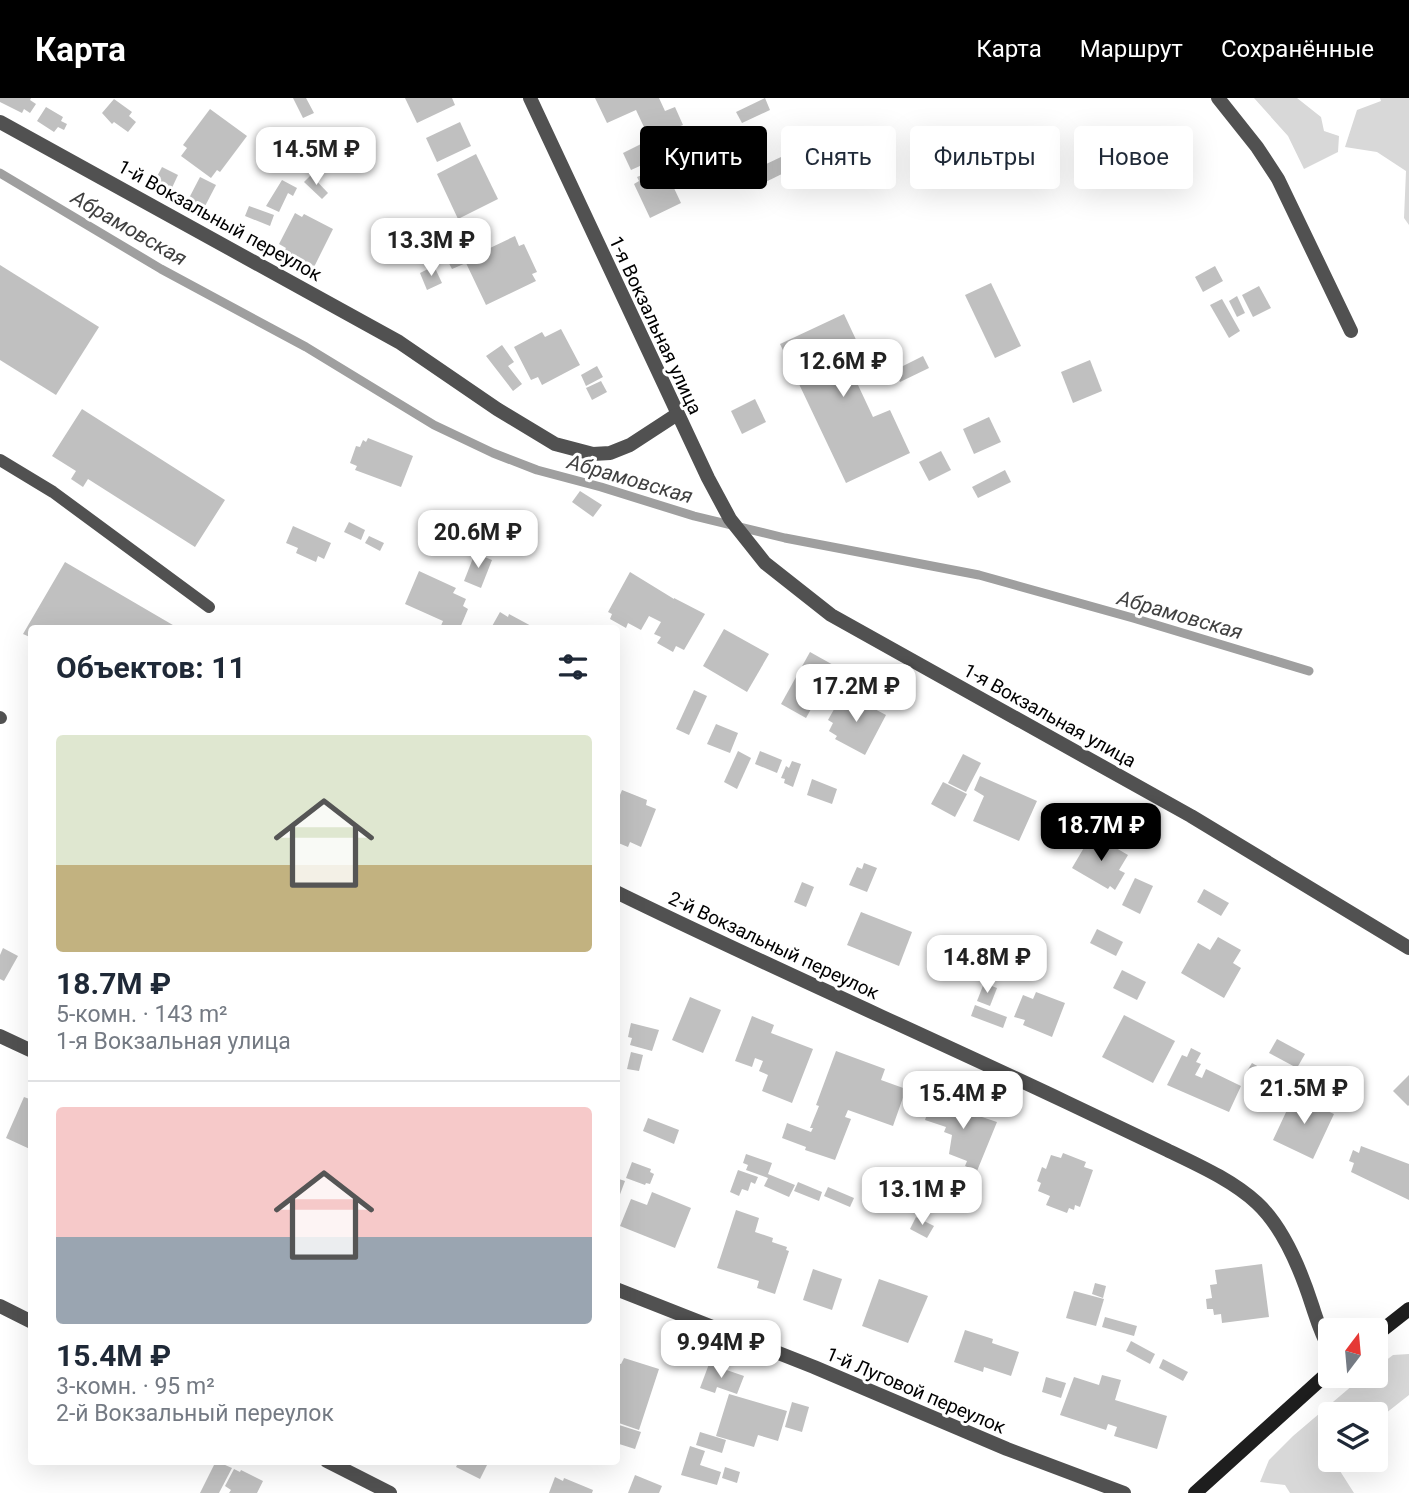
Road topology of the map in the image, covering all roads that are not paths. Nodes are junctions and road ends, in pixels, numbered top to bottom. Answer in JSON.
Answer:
{"nodes":[{"id":1,"x":530,"y":98,"type":"edge"},
{"id":2,"x":1218,"y":98,"type":"edge"},
{"id":3,"x":0,"y":122,"type":"edge"},
{"id":4,"x":1351,"y":331,"type":"dead end"},
{"id":5,"x":676,"y":415,"type":"junction"},
{"id":6,"x":0,"y":460,"type":"edge"},
{"id":7,"x":209,"y":607,"type":"dead end"},
{"id":8,"x":620,"y":894,"type":"edge"},
{"id":9,"x":1409,"y":948,"type":"edge"},
{"id":10,"x":0,"y":1037,"type":"edge"},
{"id":11,"x":28,"y":1049,"type":"edge"},
{"id":12,"x":620,"y":1291,"type":"edge"},
{"id":13,"x":0,"y":1306,"type":"edge"},
{"id":14,"x":1409,"y":1309,"type":"edge"},
{"id":15,"x":28,"y":1320,"type":"edge"},
{"id":16,"x":1318,"y":1323,"type":"edge"},
{"id":17,"x":1388,"y":1326,"type":"edge"},
{"id":18,"x":1318,"y":1382,"type":"edge"},
{"id":19,"x":335,"y":1465,"type":"edge"},
{"id":20,"x":390,"y":1493,"type":"edge"},
{"id":21,"x":1124,"y":1493,"type":"edge"},
{"id":22,"x":1195,"y":1493,"type":"edge"}],
"edges":[{"from":1,"to":5,"type":"street","name":"1-я Вокзальная улица"},
{"from":2,"to":4,"type":"street"},
{"from":3,"to":5,"type":"street","name":"1-й Вокзальный переулок"},
{"from":5,"to":9,"type":"street","name":"1-я Вокзальная улица"},
{"from":6,"to":7,"type":"lane"},
{"from":8,"to":16,"type":"street","name":"2-й Вокзальный переулок"},
{"from":10,"to":11,"type":"street"},
{"from":12,"to":21,"type":"street","name":"1-й Луговой переулок"},
{"from":13,"to":15,"type":"street"},
{"from":14,"to":17,"type":"street"},
{"from":18,"to":22,"type":"street"},
{"from":19,"to":20,"type":"street"}]}
